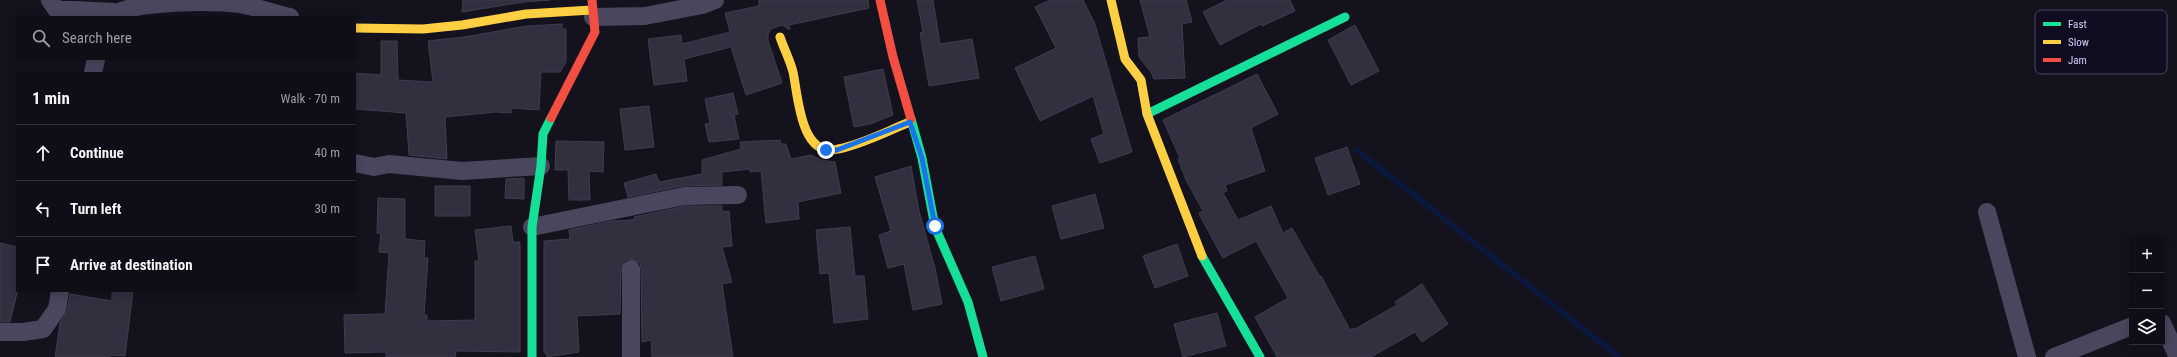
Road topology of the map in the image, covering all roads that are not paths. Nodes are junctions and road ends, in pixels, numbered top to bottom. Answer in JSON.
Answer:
{"nodes":[{"id":1,"x":50,"y":0,"type":"edge"},
{"id":2,"x":715,"y":0,"type":"edge"},
{"id":3,"x":880,"y":0,"type":"edge"},
{"id":4,"x":1111,"y":0,"type":"edge"},
{"id":5,"x":160,"y":1,"type":"edge"},
{"id":6,"x":593,"y":9,"type":"edge"},
{"id":7,"x":112,"y":15,"type":"edge"},
{"id":8,"x":286,"y":16,"type":"edge"},
{"id":9,"x":1345,"y":17,"type":"dead end"},
{"id":10,"x":356,"y":28,"type":"edge"},
{"id":11,"x":780,"y":37,"type":"dead end"},
{"id":12,"x":96,"y":60,"type":"edge"},
{"id":13,"x":93,"y":72,"type":"edge"},
{"id":14,"x":1147,"y":114,"type":"junction"},
{"id":15,"x":910,"y":122,"type":"junction"},
{"id":16,"x":356,"y":163,"type":"edge"},
{"id":17,"x":541,"y":166,"type":"junction"},
{"id":18,"x":738,"y":195,"type":"dead end"},
{"id":19,"x":1987,"y":212,"type":"dead end"},
{"id":20,"x":532,"y":227,"type":"junction"},
{"id":21,"x":631,"y":269,"type":"dead end"},
{"id":22,"x":60,"y":292,"type":"edge"},
{"id":23,"x":2129,"y":327,"type":"edge"},
{"id":24,"x":2165,"y":329,"type":"edge"},
{"id":25,"x":0,"y":332,"type":"edge"},
{"id":26,"x":2177,"y":355,"type":"edge"},
{"id":27,"x":532,"y":357,"type":"edge"},
{"id":28,"x":631,"y":357,"type":"edge"},
{"id":29,"x":983,"y":357,"type":"edge"},
{"id":30,"x":1260,"y":357,"type":"edge"},
{"id":31,"x":2027,"y":357,"type":"edge"},
{"id":32,"x":2054,"y":357,"type":"edge"}],
"edges":[{"from":1,"to":7,"type":"street"},
{"from":2,"to":6,"type":"street"},
{"from":3,"to":15,"type":"street"},
{"from":4,"to":14,"type":"street"},
{"from":5,"to":7,"type":"street"},
{"from":5,"to":8,"type":"street"},
{"from":6,"to":10,"type":"street"},
{"from":6,"to":17,"type":"street"},
{"from":9,"to":14,"type":"street"},
{"from":11,"to":15,"type":"street"},
{"from":12,"to":13,"type":"street"},
{"from":14,"to":30,"type":"street"},
{"from":15,"to":29,"type":"street"},
{"from":16,"to":17,"type":"street"},
{"from":17,"to":20,"type":"street"},
{"from":18,"to":20,"type":"street"},
{"from":19,"to":31,"type":"street"},
{"from":20,"to":27,"type":"street"},
{"from":21,"to":28,"type":"street"},
{"from":22,"to":25,"type":"street"},
{"from":23,"to":32,"type":"street"},
{"from":24,"to":26,"type":"street"}]}
